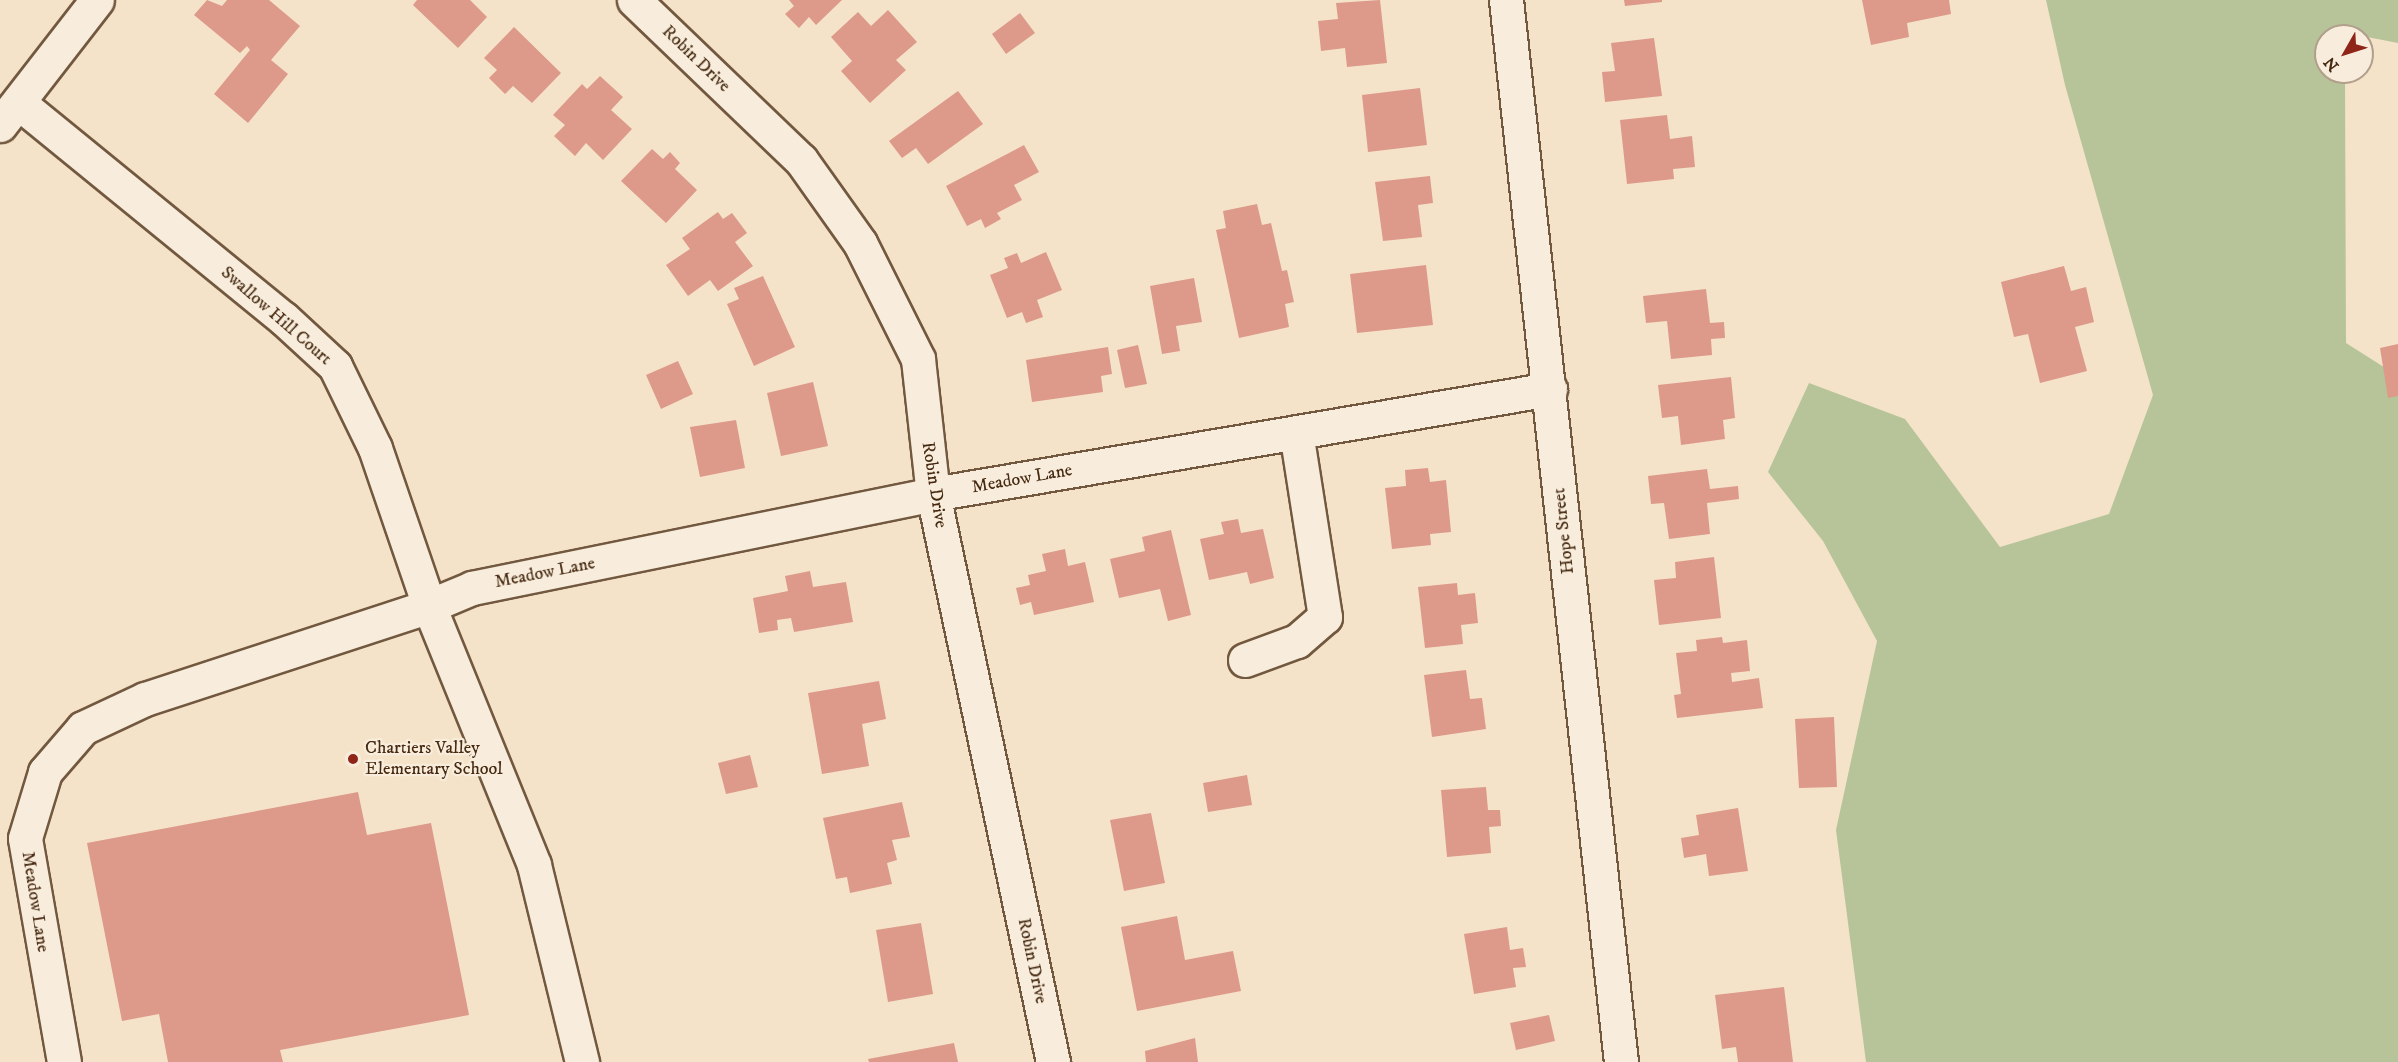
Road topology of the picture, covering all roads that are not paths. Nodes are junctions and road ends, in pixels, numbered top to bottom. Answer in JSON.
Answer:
{"nodes":[{"id":1,"x":97,"y":0,"type":"edge"},
{"id":2,"x":634,"y":0,"type":"edge"},
{"id":3,"x":1506,"y":0,"type":"edge"},
{"id":4,"x":9,"y":114,"type":"edge"},
{"id":5,"x":1550,"y":389,"type":"junction"},
{"id":6,"x":1296,"y":432,"type":"junction"},
{"id":7,"x":933,"y":494,"type":"junction"},
{"id":8,"x":429,"y":606,"type":"junction"},
{"id":9,"x":1245,"y":660,"type":"dead end"},
{"id":10,"x":64,"y":1062,"type":"edge"},
{"id":11,"x":582,"y":1062,"type":"edge"},
{"id":12,"x":1053,"y":1062,"type":"edge"},
{"id":13,"x":1621,"y":1062,"type":"edge"}],
"edges":[{"from":1,"to":4,"type":"street"},
{"from":2,"to":7,"type":"street","name":"Robin Drive"},
{"from":3,"to":5,"type":"street","name":"Hope Street"},
{"from":4,"to":8,"type":"street","name":"Swallow Hill Court"},
{"from":5,"to":6,"type":"street","name":"Meadow Lane"},
{"from":5,"to":13,"type":"street","name":"Hope Street"},
{"from":6,"to":7,"type":"street","name":"Meadow Lane"},
{"from":6,"to":9,"type":"street"},
{"from":7,"to":8,"type":"street","name":"Meadow Lane"},
{"from":7,"to":12,"type":"street","name":"Robin Drive"},
{"from":8,"to":10,"type":"street","name":"Meadow Lane"},
{"from":8,"to":11,"type":"street"}]}
